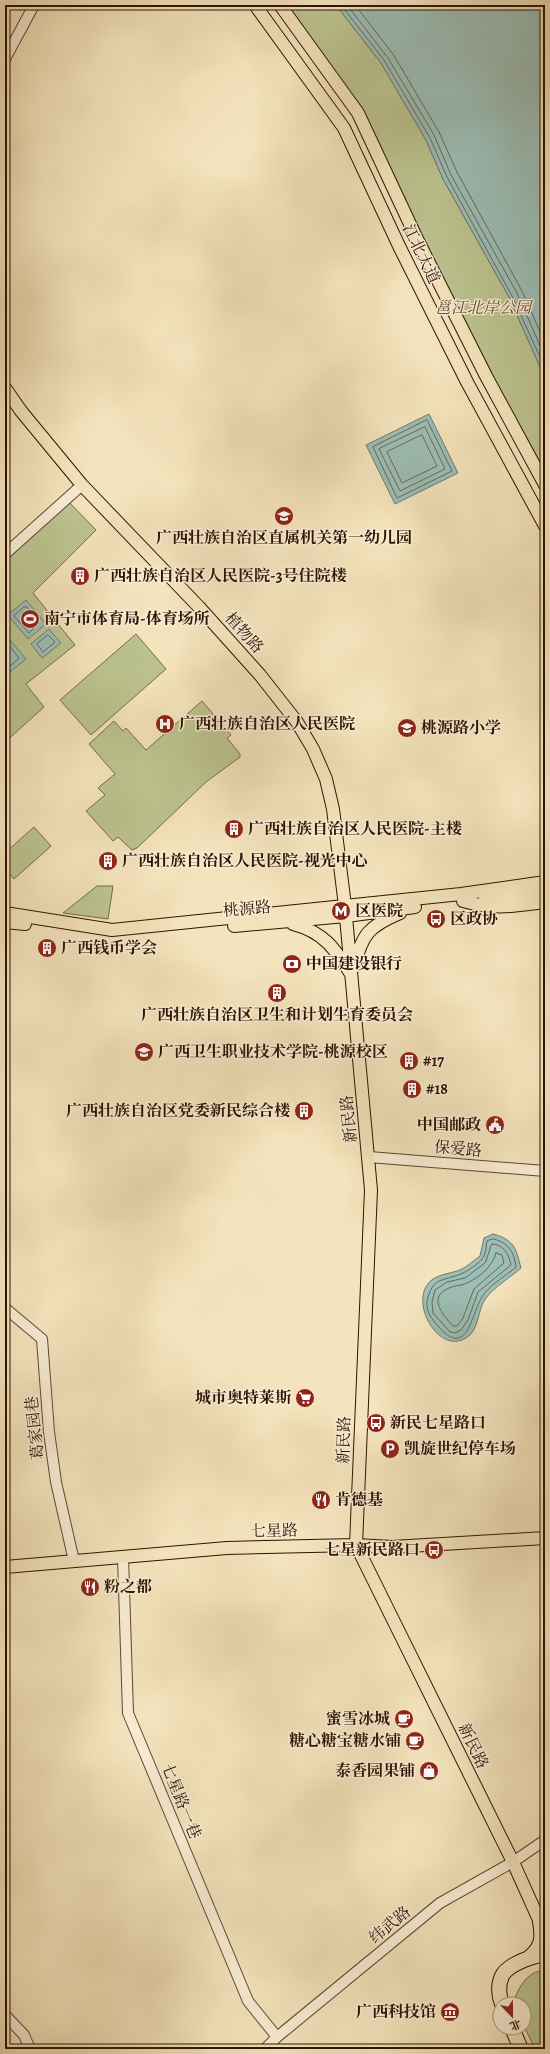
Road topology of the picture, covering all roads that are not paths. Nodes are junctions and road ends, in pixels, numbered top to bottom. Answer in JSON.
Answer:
{"nodes":[{"id":1,"x":34,"y":5,"type":"edge"},
{"id":2,"x":256,"y":5,"type":"edge"},
{"id":3,"x":280,"y":5,"type":"edge"},
{"id":4,"x":5,"y":59,"type":"edge"},
{"id":5,"x":5,"y":388,"type":"edge"},
{"id":6,"x":82,"y":485,"type":"junction"},
{"id":7,"x":545,"y":485,"type":"edge"},
{"id":8,"x":545,"y":526,"type":"edge"},
{"id":9,"x":5,"y":554,"type":"edge"},
{"id":10,"x":545,"y":874,"type":"edge"},
{"id":11,"x":545,"y":882,"type":"edge"},
{"id":12,"x":545,"y":891,"type":"edge"},
{"id":13,"x":490,"y":895,"type":"junction"},
{"id":14,"x":462,"y":898,"type":"junction"},
{"id":15,"x":545,"y":902,"type":"edge"},
{"id":16,"x":411,"y":908,"type":"junction"},
{"id":17,"x":346,"y":911,"type":"junction"},
{"id":18,"x":5,"y":913,"type":"edge"},
{"id":19,"x":284,"y":921,"type":"junction"},
{"id":20,"x":5,"y":922,"type":"edge"},
{"id":21,"x":352,"y":976,"type":"junction"},
{"id":22,"x":369,"y":1157,"type":"junction"},
{"id":23,"x":545,"y":1171,"type":"edge"},
{"id":24,"x":5,"y":1308,"type":"edge"},
{"id":25,"x":545,"y":1538,"type":"edge"},
{"id":26,"x":356,"y":1545,"type":"junction"},
{"id":27,"x":123,"y":1557,"type":"junction"},
{"id":28,"x":74,"y":1561,"type":"junction"},
{"id":29,"x":5,"y":1567,"type":"edge"},
{"id":30,"x":545,"y":1840,"type":"edge"},
{"id":31,"x":513,"y":1862,"type":"junction"},
{"id":32,"x":543,"y":1928,"type":"edge"},
{"id":33,"x":545,"y":1955,"type":"edge"},
{"id":34,"x":530,"y":1957,"type":"junction"},
{"id":35,"x":500,"y":1996,"type":"edge"},
{"id":36,"x":5,"y":2014,"type":"edge"},
{"id":37,"x":515,"y":2036,"type":"edge"},
{"id":38,"x":277,"y":2037,"type":"junction"},
{"id":39,"x":30,"y":2049,"type":"edge"},
{"id":40,"x":265,"y":2049,"type":"edge"},
{"id":41,"x":521,"y":2049,"type":"edge"}],
"edges":[{"from":1,"to":4,"type":"street"},
{"from":2,"to":8,"type":"main road","name":"江北大道"},
{"from":3,"to":7,"type":"main road","name":"江北大道"},
{"from":5,"to":6,"type":"main road","name":"植物路"},
{"from":6,"to":9,"type":"street"},
{"from":6,"to":17,"type":"main road","name":"植物路"},
{"from":10,"to":14,"type":"main road"},
{"from":11,"to":13,"type":"main road"},
{"from":12,"to":13,"type":"main road"},
{"from":13,"to":14,"type":"main road","name":"桃源路"},
{"from":14,"to":15,"type":"main road"},
{"from":14,"to":16,"type":"main road","name":"桃源路"},
{"from":14,"to":17,"type":"main road","name":"桃源路"},
{"from":16,"to":17,"type":"main road","name":"桃源路"},
{"from":16,"to":21,"type":"main road"},
{"from":17,"to":18,"type":"main road","name":"桃源路"},
{"from":17,"to":19,"type":"main road","name":"桃源路"},
{"from":17,"to":21,"type":"main road","name":"新民路"},
{"from":19,"to":20,"type":"main road","name":"桃源路"},
{"from":19,"to":21,"type":"main road"},
{"from":21,"to":22,"type":"main road","name":"新民路"},
{"from":22,"to":23,"type":"street","name":"保爱路"},
{"from":22,"to":26,"type":"main road","name":"新民路"},
{"from":24,"to":28,"type":"street","name":"葛家园巷"},
{"from":25,"to":26,"type":"main road","name":"七星路"},
{"from":26,"to":27,"type":"main road","name":"七星路"},
{"from":26,"to":31,"type":"main road","name":"新民路"},
{"from":27,"to":28,"type":"main road","name":"七星路"},
{"from":27,"to":38,"type":"street","name":"七星路一巷"},
{"from":28,"to":29,"type":"main road","name":"七星路"},
{"from":30,"to":31,"type":"street","name":"纬武路"},
{"from":31,"to":32,"type":"main road","name":"新民路"},
{"from":31,"to":38,"type":"street","name":"纬武路"},
{"from":32,"to":34,"type":"highway"},
{"from":33,"to":34,"type":"highway"},
{"from":34,"to":35,"type":"highway"},
{"from":36,"to":39,"type":"street"},
{"from":37,"to":41,"type":"highway"},
{"from":38,"to":40,"type":"street","name":"纬武路"}]}
